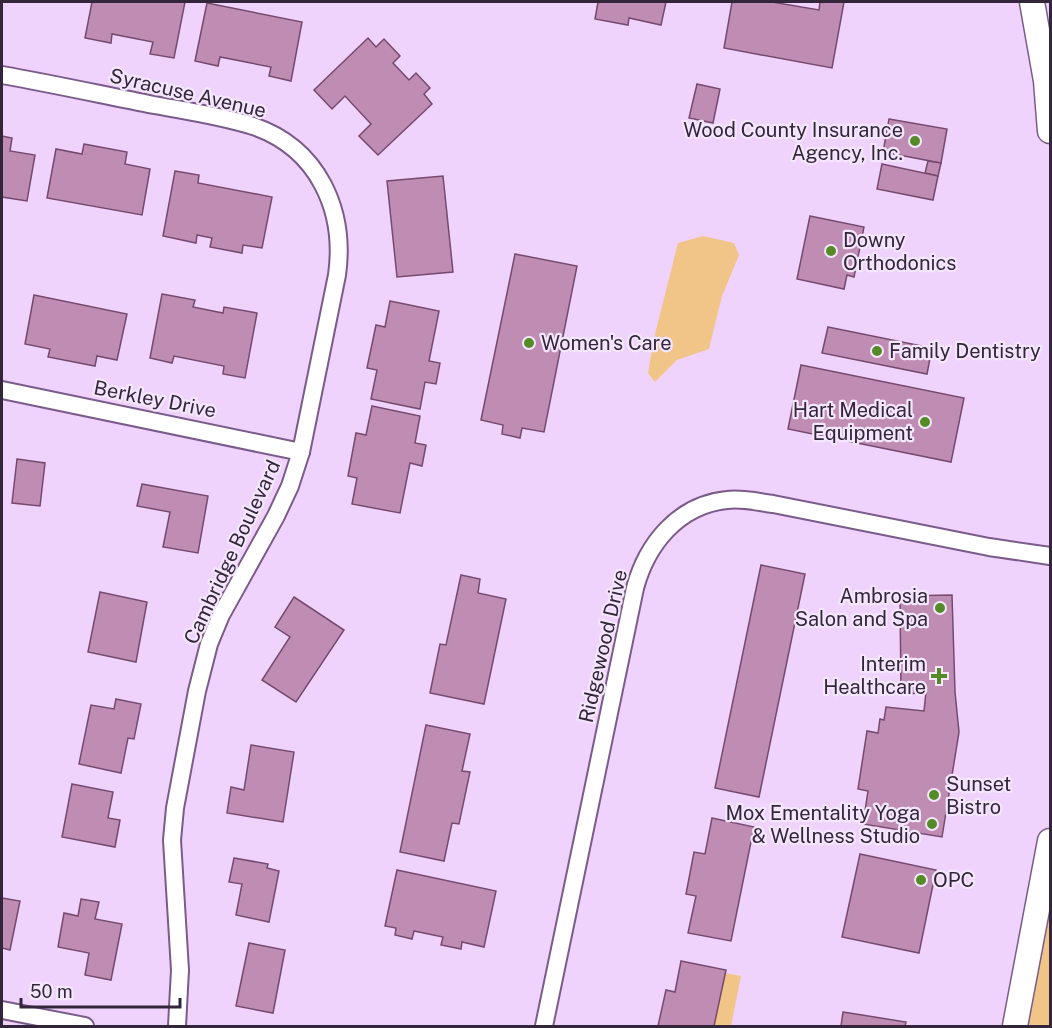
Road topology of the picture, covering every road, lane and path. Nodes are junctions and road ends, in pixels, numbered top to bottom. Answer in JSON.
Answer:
{"nodes":[{"id":1,"x":1032,"y":2,"type":"edge"},
{"id":2,"x":2,"y":75,"type":"edge"},
{"id":3,"x":1050,"y":131,"type":"edge"},
{"id":4,"x":2,"y":390,"type":"edge"},
{"id":5,"x":301,"y":452,"type":"junction"},
{"id":6,"x":1050,"y":556,"type":"edge"},
{"id":7,"x":1050,"y":841,"type":"edge"},
{"id":8,"x":2,"y":1010,"type":"edge"},
{"id":9,"x":85,"y":1026,"type":"edge"},
{"id":10,"x":177,"y":1026,"type":"edge"},
{"id":11,"x":544,"y":1026,"type":"edge"},
{"id":12,"x":1015,"y":1026,"type":"edge"}],
"edges":[{"from":1,"to":3,"type":"main road"},
{"from":2,"to":5,"type":"street","name":"Syracuse Avenue"},
{"from":4,"to":5,"type":"street","name":"Berkley Drive"},
{"from":5,"to":10,"type":"street","name":"Cambridge Boulevard"},
{"from":6,"to":11,"type":"street","name":"Ridgewood Drive"},
{"from":7,"to":12,"type":"main road"},
{"from":8,"to":9,"type":"street"}]}
